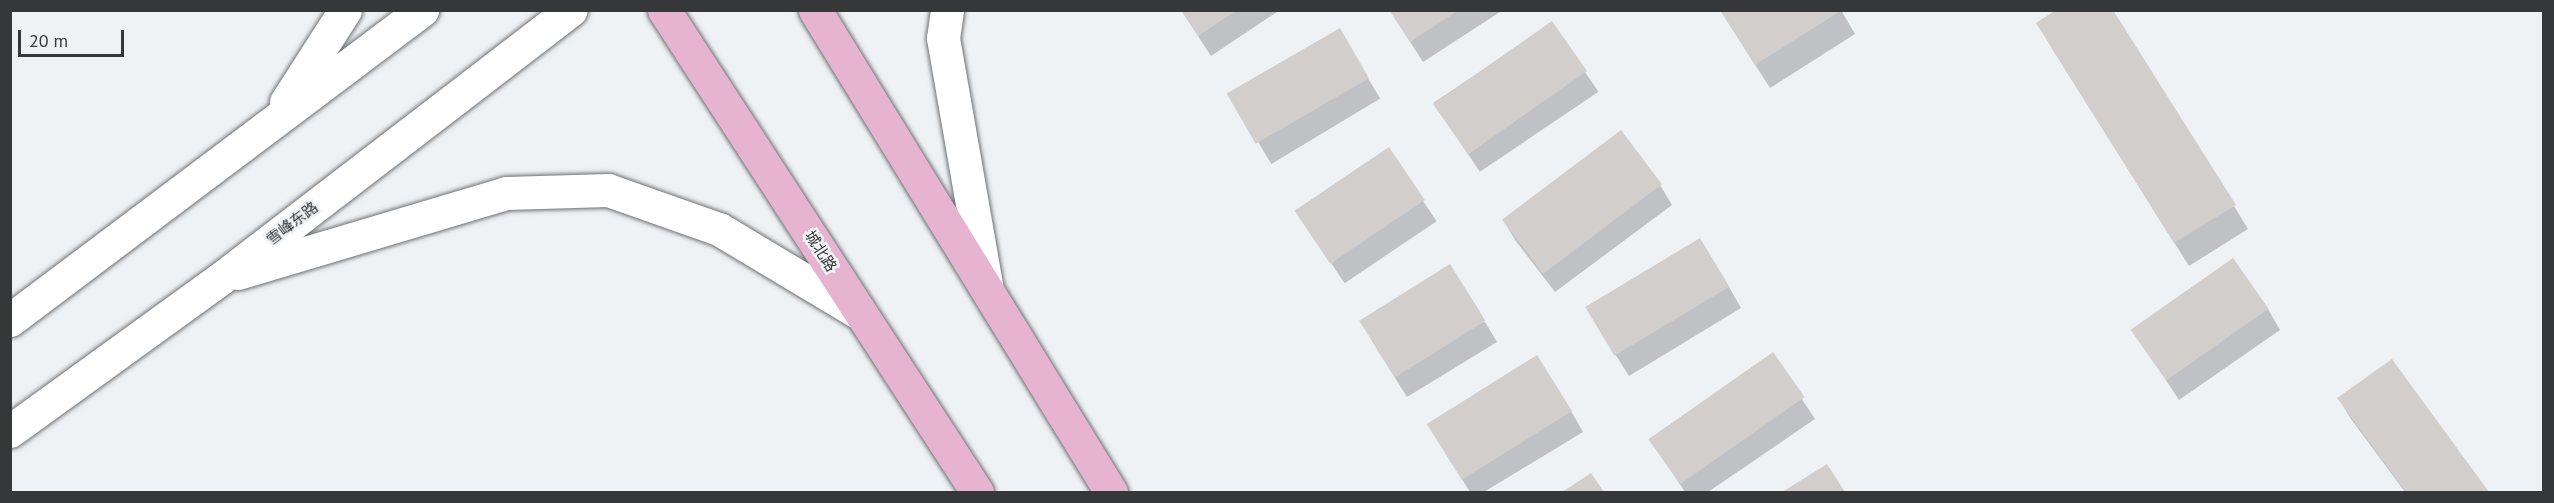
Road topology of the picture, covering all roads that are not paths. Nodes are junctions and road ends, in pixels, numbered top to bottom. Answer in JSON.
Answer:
{"nodes":[{"id":1,"x":345,"y":10,"type":"edge"},
{"id":2,"x":422,"y":10,"type":"edge"},
{"id":3,"x":571,"y":10,"type":"edge"},
{"id":4,"x":664,"y":10,"type":"edge"},
{"id":5,"x":815,"y":10,"type":"edge"},
{"id":6,"x":947,"y":10,"type":"edge"},
{"id":7,"x":274,"y":121,"type":"junction"},
{"id":8,"x":220,"y":279,"type":"junction"},
{"id":9,"x":987,"y":291,"type":"junction"},
{"id":10,"x":861,"y":314,"type":"junction"},
{"id":11,"x":10,"y":320,"type":"edge"},
{"id":12,"x":10,"y":431,"type":"edge"},
{"id":13,"x":977,"y":492,"type":"edge"},
{"id":14,"x":1111,"y":492,"type":"edge"}],
"edges":[{"from":1,"to":7,"type":"main road"},
{"from":2,"to":7,"type":"main road"},
{"from":3,"to":8,"type":"main road","name":"雪峰东路"},
{"from":4,"to":10,"type":"main road","name":"城北路"},
{"from":5,"to":9,"type":"main road"},
{"from":6,"to":9,"type":"main road"},
{"from":7,"to":11,"type":"main road"},
{"from":8,"to":10,"type":"main road"},
{"from":8,"to":12,"type":"main road","name":"雪峰东路"},
{"from":9,"to":14,"type":"main road"},
{"from":10,"to":13,"type":"main road","name":"城北路"}]}
